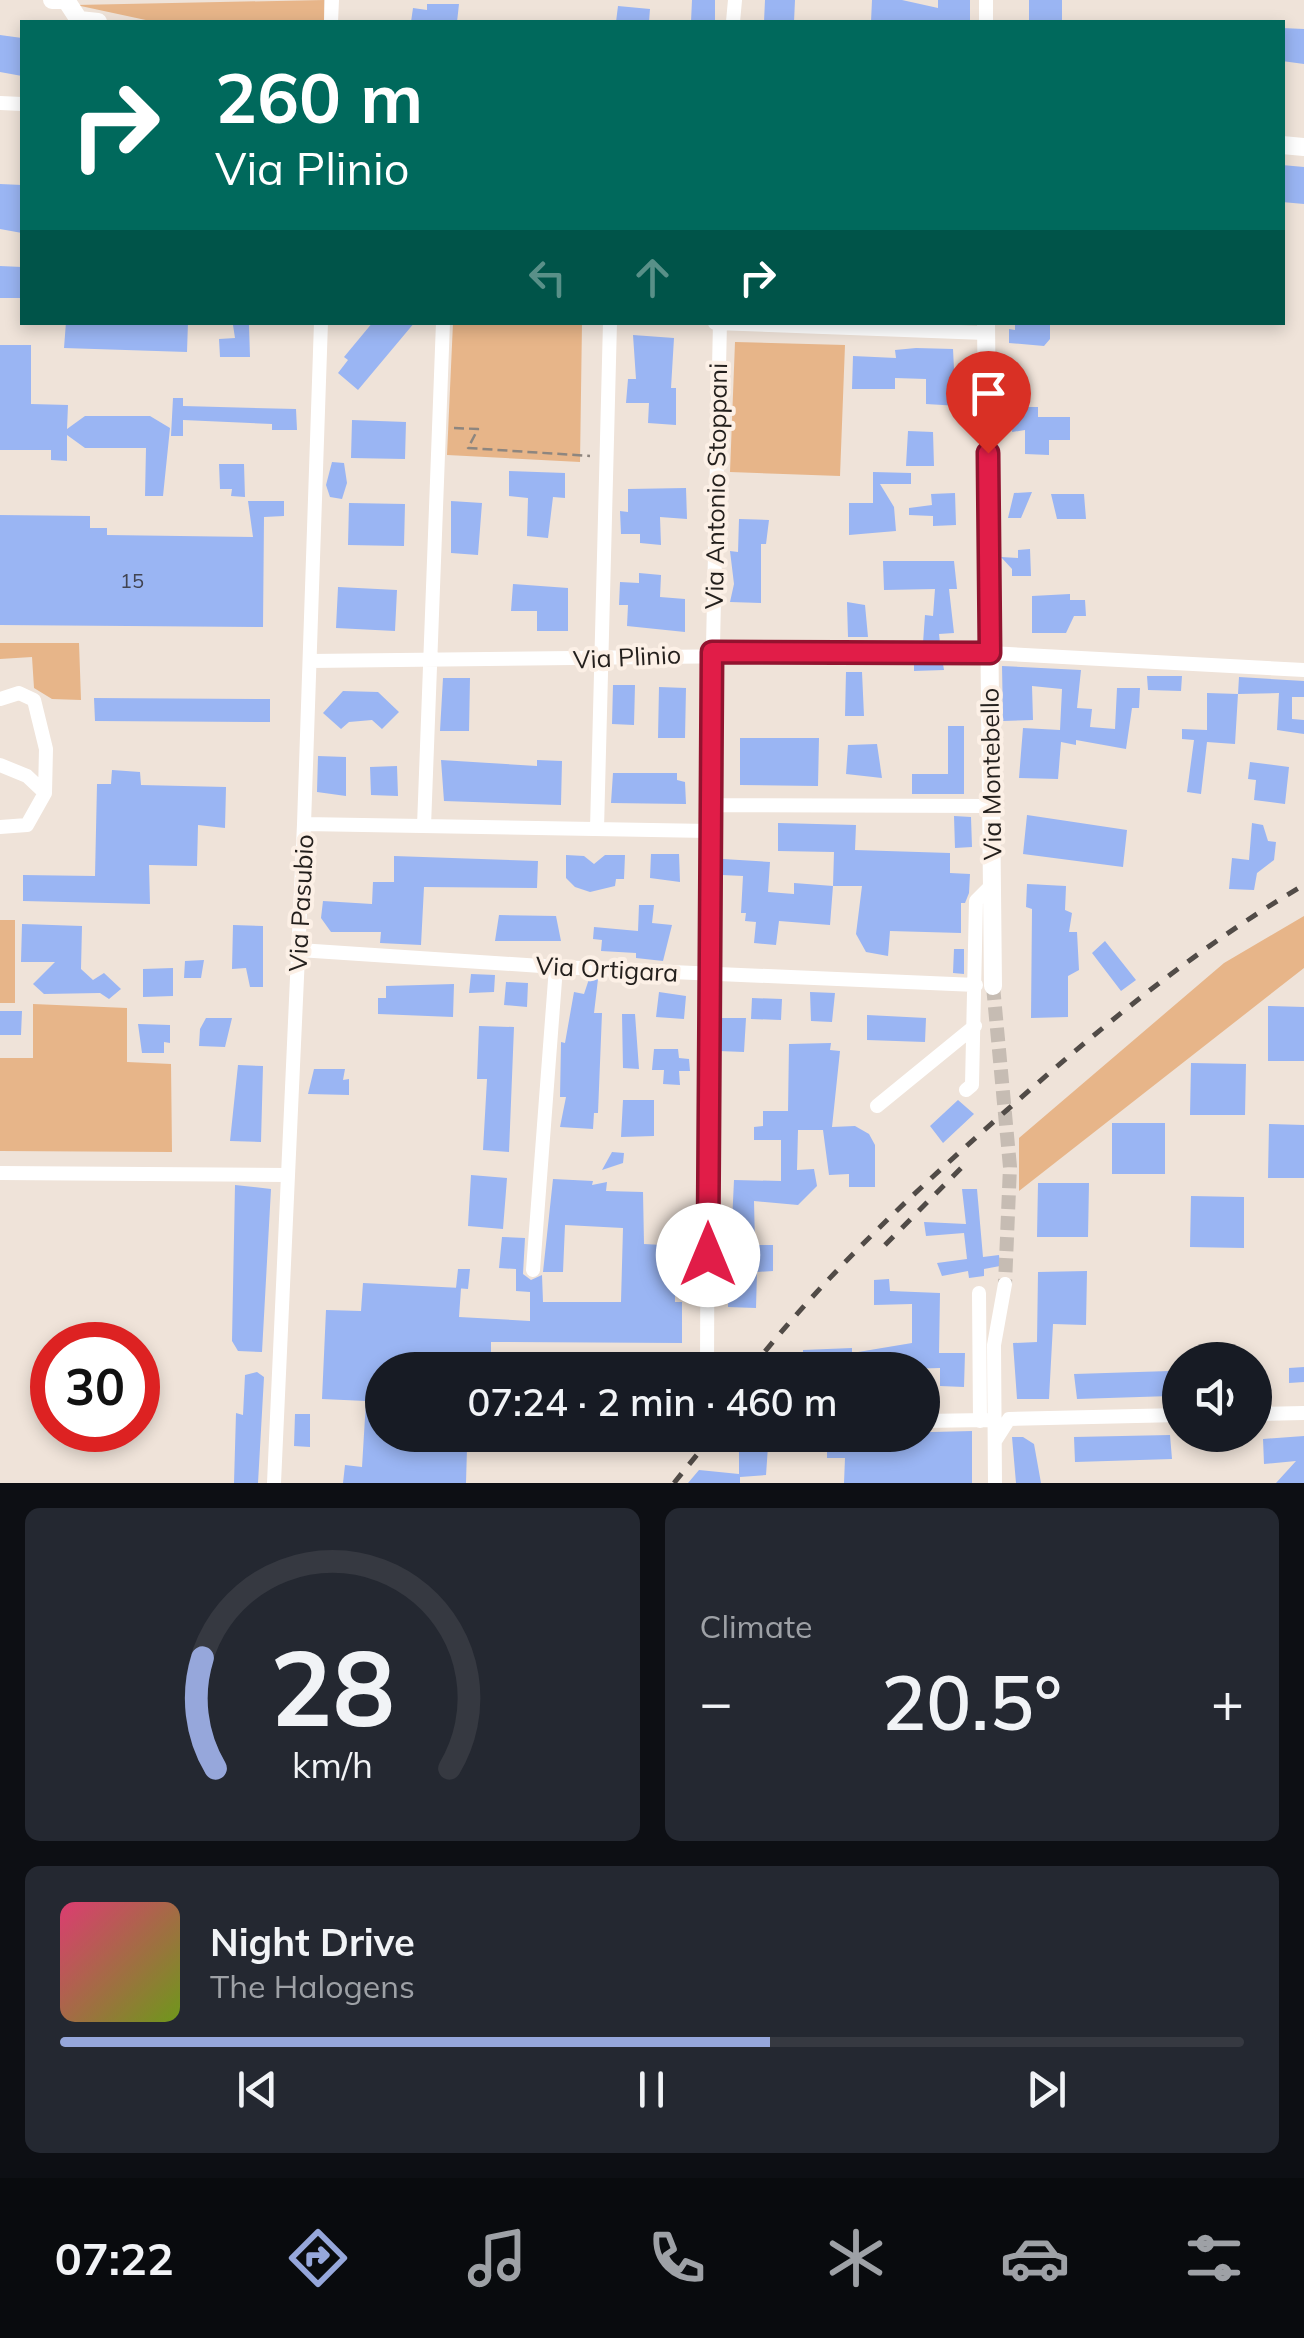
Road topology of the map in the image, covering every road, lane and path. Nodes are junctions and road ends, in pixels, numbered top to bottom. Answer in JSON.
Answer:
{"nodes":[{"id":1,"x":52,"y":0,"type":"edge"},
{"id":2,"x":68,"y":0,"type":"edge"},
{"id":3,"x":320,"y":325,"type":"edge"},
{"id":4,"x":443,"y":325,"type":"edge"},
{"id":5,"x":610,"y":325,"type":"edge"},
{"id":6,"x":718,"y":325,"type":"edge"},
{"id":7,"x":807,"y":325,"type":"edge"},
{"id":8,"x":852,"y":326,"type":"edge"},
{"id":9,"x":986,"y":328,"type":"edge"},
{"id":10,"x":439,"y":428,"type":"junction"},
{"id":11,"x":606,"y":457,"type":"junction"},
{"id":12,"x":712,"y":652,"type":"junction"},
{"id":13,"x":990,"y":653,"type":"junction"},
{"id":14,"x":430,"y":660,"type":"junction"},
{"id":15,"x":601,"y":660,"type":"junction"},
{"id":16,"x":310,"y":661,"type":"junction"},
{"id":17,"x":1304,"y":670,"type":"edge"},
{"id":18,"x":0,"y":700,"type":"edge"},
{"id":19,"x":0,"y":765,"type":"edge"},
{"id":20,"x":45,"y":794,"type":"junction"},
{"id":21,"x":710,"y":805,"type":"junction"},
{"id":22,"x":992,"y":806,"type":"junction"},
{"id":23,"x":304,"y":824,"type":"junction"},
{"id":24,"x":0,"y":826,"type":"edge"},
{"id":25,"x":424,"y":826,"type":"junction"},
{"id":26,"x":596,"y":829,"type":"junction"},
{"id":27,"x":709,"y":831,"type":"junction"},
{"id":28,"x":988,"y":890,"type":"dead end"},
{"id":29,"x":299,"y":950,"type":"junction"},
{"id":30,"x":556,"y":967,"type":"junction"},
{"id":31,"x":708,"y":974,"type":"junction"},
{"id":32,"x":984,"y":985,"type":"junction"},
{"id":33,"x":975,"y":1026,"type":"junction"},
{"id":34,"x":966,"y":1090,"type":"dead end"},
{"id":35,"x":877,"y":1106,"type":"dead end"},
{"id":36,"x":0,"y":1173,"type":"edge"},
{"id":37,"x":286,"y":1174,"type":"junction"},
{"id":38,"x":533,"y":1270,"type":"dead end"},
{"id":39,"x":1005,"y":1284,"type":"tunnel mouth"},
{"id":40,"x":979,"y":1292,"type":"dead end"},
{"id":41,"x":707,"y":1352,"type":"edge"},
{"id":42,"x":1304,"y":1413,"type":"edge"},
{"id":43,"x":1272,"y":1414,"type":"edge"},
{"id":44,"x":1162,"y":1416,"type":"edge"},
{"id":45,"x":987,"y":1420,"type":"junction"},
{"id":46,"x":940,"y":1421,"type":"edge"},
{"id":47,"x":995,"y":1442,"type":"junction"},
{"id":48,"x":274,"y":1483,"type":"edge"},
{"id":49,"x":995,"y":1483,"type":"edge"}],
"edges":[{"from":1,"to":2,"type":"street"},
{"from":3,"to":16,"type":"street","name":"Via Pasubio"},
{"from":4,"to":10,"type":"street"},
{"from":5,"to":11,"type":"street"},
{"from":6,"to":12,"type":"street","name":"Via Antonio Stoppani"},
{"from":7,"to":8,"type":"street"},
{"from":8,"to":9,"type":"street"},
{"from":9,"to":13,"type":"street","name":"Via Montebello"},
{"from":10,"to":11,"type":"path"},
{"from":10,"to":14,"type":"street"},
{"from":11,"to":15,"type":"street"},
{"from":12,"to":13,"type":"street","name":"Via Plinio"},
{"from":12,"to":15,"type":"street","name":"Via Plinio"},
{"from":12,"to":21,"type":"street","name":"Via Antonio Stoppani"},
{"from":13,"to":17,"type":"street","name":"Via Plinio"},
{"from":13,"to":22,"type":"street","name":"Via Montebello"},
{"from":14,"to":15,"type":"street","name":"Via Plinio"},
{"from":14,"to":16,"type":"street","name":"Via Plinio"},
{"from":14,"to":25,"type":"street"},
{"from":15,"to":26,"type":"street"},
{"from":16,"to":23,"type":"street","name":"Via Pasubio"},
{"from":18,"to":20,"type":"street"},
{"from":19,"to":20,"type":"street"},
{"from":20,"to":24,"type":"street"},
{"from":21,"to":22,"type":"street"},
{"from":21,"to":27,"type":"street","name":"Via Antonio Stoppani"},
{"from":22,"to":32,"type":"street","name":"Via Montebello"},
{"from":23,"to":25,"type":"street"},
{"from":23,"to":29,"type":"street","name":"Via Pasubio"},
{"from":25,"to":26,"type":"street"},
{"from":26,"to":27,"type":"street"},
{"from":27,"to":31,"type":"street","name":"Via Antonio Stoppani"},
{"from":28,"to":32,"type":"street","name":"Via Montebello"},
{"from":29,"to":30,"type":"street","name":"Via Ortigara"},
{"from":29,"to":37,"type":"street","name":"Via Pasubio"},
{"from":30,"to":31,"type":"street","name":"Via Ortigara"},
{"from":30,"to":38,"type":"street"},
{"from":31,"to":32,"type":"street","name":"Via Ortigara"},
{"from":31,"to":41,"type":"street","name":"Via Antonio Stoppani"},
{"from":32,"to":33,"type":"street"},
{"from":33,"to":34,"type":"street"},
{"from":33,"to":35,"type":"street"},
{"from":36,"to":37,"type":"street"},
{"from":37,"to":48,"type":"street","name":"Via Pasubio"},
{"from":39,"to":45,"type":"street"},
{"from":40,"to":45,"type":"street"},
{"from":42,"to":43,"type":"street"},
{"from":44,"to":47,"type":"street"},
{"from":45,"to":46,"type":"street"},
{"from":45,"to":47,"type":"street"},
{"from":47,"to":49,"type":"street"}]}
